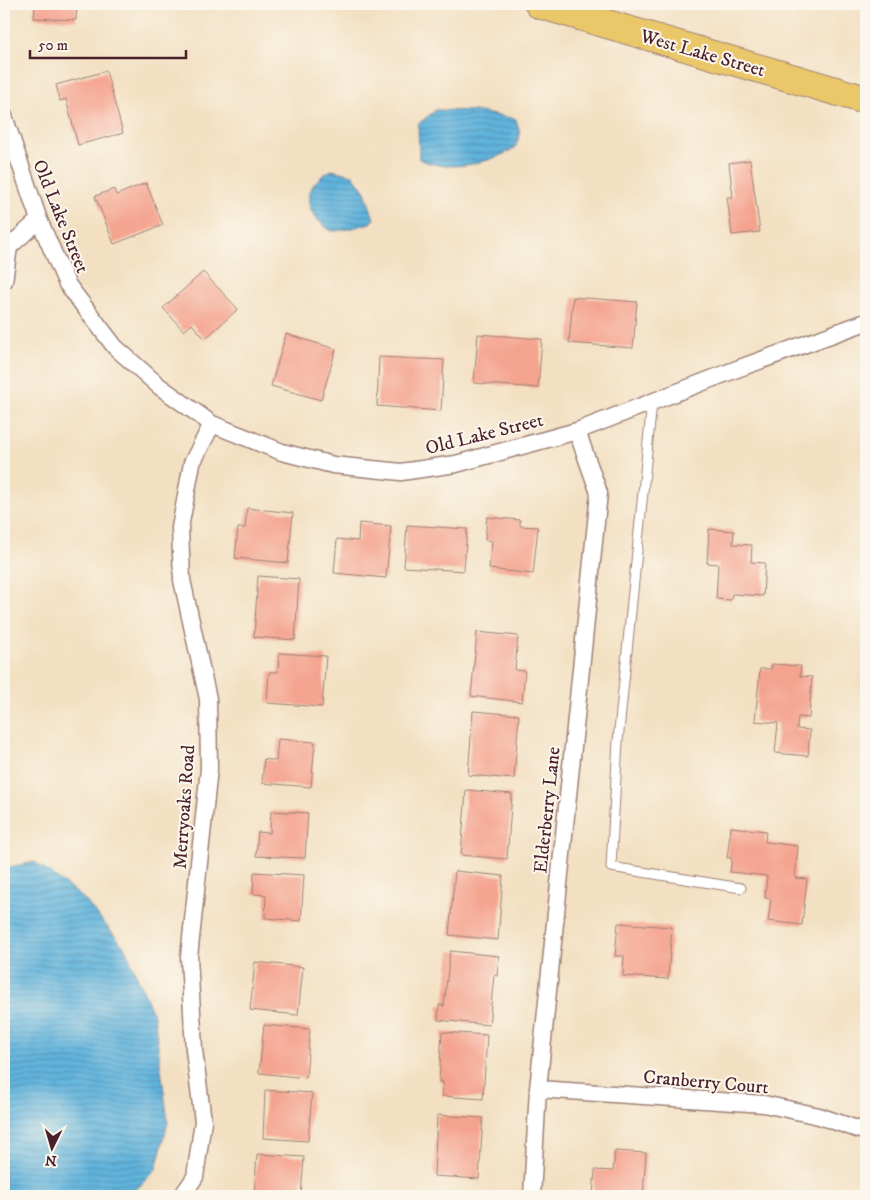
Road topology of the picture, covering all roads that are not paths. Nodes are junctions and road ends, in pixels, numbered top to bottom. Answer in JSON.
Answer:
{"nodes":[{"id":1,"x":539,"y":4,"type":"edge"},
{"id":2,"x":866,"y":100,"type":"edge"},
{"id":3,"x":4,"y":116,"type":"edge"},
{"id":4,"x":39,"y":220,"type":"junction"},
{"id":5,"x":4,"y":281,"type":"edge"},
{"id":6,"x":866,"y":322,"type":"edge"},
{"id":7,"x":652,"y":402,"type":"junction"},
{"id":8,"x":212,"y":424,"type":"junction"},
{"id":9,"x":577,"y":431,"type":"junction"},
{"id":10,"x":741,"y":888,"type":"dead end"},
{"id":11,"x":538,"y":1089,"type":"junction"},
{"id":12,"x":866,"y":1132,"type":"edge"},
{"id":13,"x":182,"y":1196,"type":"edge"},
{"id":14,"x":532,"y":1196,"type":"edge"}],
"edges":[{"from":1,"to":2,"type":"highway","name":"West Lake Street"},
{"from":3,"to":4,"type":"street","name":"Old Lake Street"},
{"from":4,"to":5,"type":"street"},
{"from":4,"to":8,"type":"street","name":"Old Lake Street"},
{"from":6,"to":7,"type":"street","name":"Old Lake Street"},
{"from":7,"to":9,"type":"street","name":"Old Lake Street"},
{"from":7,"to":10,"type":"lane"},
{"from":8,"to":9,"type":"street","name":"Old Lake Street"},
{"from":8,"to":13,"type":"street","name":"Merryoaks Road"},
{"from":9,"to":11,"type":"street","name":"Elderberry Lane"},
{"from":11,"to":12,"type":"street","name":"Cranberry Court"},
{"from":11,"to":14,"type":"street","name":"Elderberry Lane"}]}
